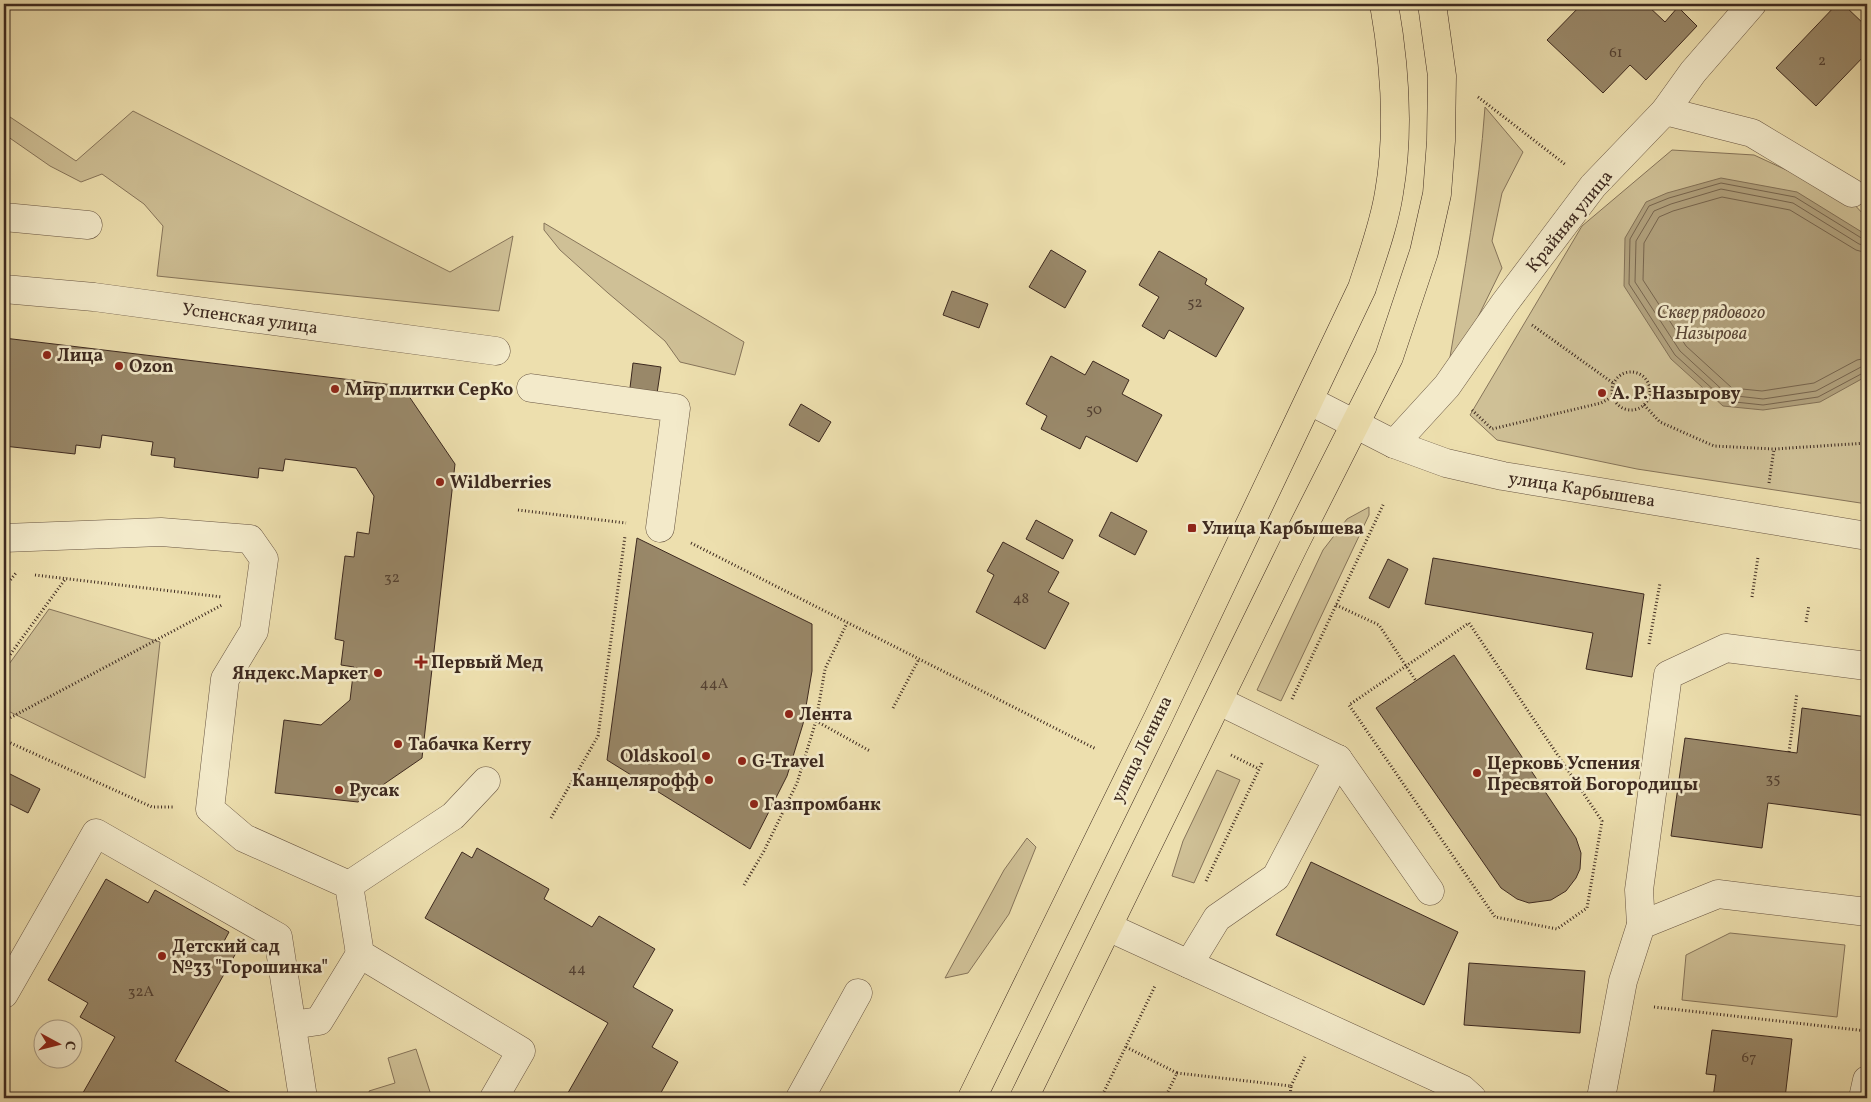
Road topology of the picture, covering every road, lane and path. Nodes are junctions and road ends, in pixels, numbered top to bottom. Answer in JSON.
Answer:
{"nodes":[{"id":1,"x":1384,"y":4,"type":"edge"},
{"id":2,"x":1432,"y":4,"type":"edge"},
{"id":3,"x":1752,"y":4,"type":"edge"},
{"id":4,"x":1476,"y":95,"type":"dead end"},
{"id":5,"x":1665,"y":111,"type":"junction"},
{"id":6,"x":1594,"y":186,"type":"junction"},
{"id":7,"x":1852,"y":193,"type":"dead end"},
{"id":8,"x":4,"y":217,"type":"edge"},
{"id":9,"x":88,"y":225,"type":"dead end"},
{"id":10,"x":4,"y":289,"type":"edge"},
{"id":11,"x":1504,"y":304,"type":"junction"},
{"id":12,"x":496,"y":351,"type":"dead end"},
{"id":13,"x":1613,"y":383,"type":"junction"},
{"id":14,"x":1447,"y":386,"type":"junction"},
{"id":15,"x":531,"y":388,"type":"dead end"},
{"id":16,"x":1612,"y":397,"type":"junction"},
{"id":17,"x":1310,"y":401,"type":"junction"},
{"id":18,"x":1644,"y":405,"type":"junction"},
{"id":19,"x":1355,"y":424,"type":"junction"},
{"id":20,"x":1867,"y":443,"type":"edge"},
{"id":21,"x":1394,"y":444,"type":"junction"},
{"id":22,"x":1774,"y":449,"type":"junction"},
{"id":23,"x":1768,"y":489,"type":"dead end"},
{"id":24,"x":1384,"y":503,"type":"dead end"},
{"id":25,"x":518,"y":510,"type":"dead end"},
{"id":26,"x":660,"y":528,"type":"junction"},
{"id":27,"x":625,"y":533,"type":"dead end"},
{"id":28,"x":1867,"y":536,"type":"edge"},
{"id":29,"x":4,"y":538,"type":"edge"},
{"id":30,"x":1758,"y":557,"type":"dead end"},
{"id":31,"x":16,"y":573,"type":"dead end"},
{"id":32,"x":26,"y":574,"type":"dead end"},
{"id":33,"x":66,"y":578,"type":"junction"},
{"id":34,"x":1660,"y":583,"type":"dead end"},
{"id":35,"x":4,"y":588,"type":"edge"},
{"id":36,"x":1752,"y":597,"type":"dead end"},
{"id":37,"x":246,"y":599,"type":"junction"},
{"id":38,"x":1336,"y":605,"type":"junction"},
{"id":39,"x":1809,"y":605,"type":"dead end"},
{"id":40,"x":1807,"y":618,"type":"dead end"},
{"id":41,"x":848,"y":623,"type":"junction"},
{"id":42,"x":920,"y":659,"type":"junction"},
{"id":43,"x":4,"y":663,"type":"edge"},
{"id":44,"x":1406,"y":666,"type":"junction"},
{"id":45,"x":1867,"y":666,"type":"edge"},
{"id":46,"x":1668,"y":675,"type":"junction"},
{"id":47,"x":1416,"y":681,"type":"dead end"},
{"id":48,"x":1219,"y":701,"type":"junction"},
{"id":49,"x":893,"y":708,"type":"dead end"},
{"id":50,"x":4,"y":720,"type":"edge"},
{"id":51,"x":816,"y":721,"type":"junction"},
{"id":52,"x":1278,"y":729,"type":"junction"},
{"id":53,"x":4,"y":740,"type":"edge"},
{"id":54,"x":1096,"y":749,"type":"dead end"},
{"id":55,"x":870,"y":751,"type":"dead end"},
{"id":56,"x":1223,"y":751,"type":"dead end"},
{"id":57,"x":1338,"y":759,"type":"junction"},
{"id":58,"x":1259,"y":769,"type":"junction"},
{"id":59,"x":486,"y":781,"type":"dead end"},
{"id":60,"x":210,"y":809,"type":"junction"},
{"id":61,"x":551,"y":818,"type":"dead end"},
{"id":62,"x":1204,"y":884,"type":"dead end"},
{"id":63,"x":349,"y":885,"type":"junction"},
{"id":64,"x":744,"y":886,"type":"dead end"},
{"id":65,"x":1430,"y":891,"type":"dead end"},
{"id":66,"x":1867,"y":912,"type":"edge"},
{"id":67,"x":1641,"y":925,"type":"junction"},
{"id":68,"x":1108,"y":927,"type":"junction"},
{"id":69,"x":360,"y":954,"type":"junction"},
{"id":70,"x":1180,"y":960,"type":"junction"},
{"id":71,"x":858,"y":993,"type":"dead end"},
{"id":72,"x":4,"y":994,"type":"edge"},
{"id":73,"x":1619,"y":1002,"type":"junction"},
{"id":74,"x":292,"y":1025,"type":"junction"},
{"id":75,"x":1867,"y":1031,"type":"edge"},
{"id":76,"x":1126,"y":1048,"type":"junction"},
{"id":77,"x":1177,"y":1073,"type":"junction"},
{"id":78,"x":1867,"y":1080,"type":"edge"},
{"id":79,"x":303,"y":1098,"type":"edge"},
{"id":80,"x":494,"y":1098,"type":"edge"},
{"id":81,"x":800,"y":1098,"type":"edge"},
{"id":82,"x":972,"y":1098,"type":"edge"},
{"id":83,"x":1024,"y":1098,"type":"edge"},
{"id":84,"x":1101,"y":1098,"type":"edge"},
{"id":85,"x":1165,"y":1098,"type":"edge"},
{"id":86,"x":1290,"y":1098,"type":"edge"},
{"id":87,"x":1472,"y":1098,"type":"edge"},
{"id":88,"x":1601,"y":1098,"type":"edge"},
{"id":89,"x":1863,"y":1098,"type":"edge"}],
"edges":[{"from":1,"to":17,"type":"main road","name":"улица Ленина"},
{"from":2,"to":19,"type":"main road"},
{"from":3,"to":5,"type":"street","name":"Крайняя улица"},
{"from":4,"to":6,"type":"path"},
{"from":5,"to":6,"type":"street","name":"Крайняя улица"},
{"from":5,"to":7,"type":"street"},
{"from":6,"to":11,"type":"street","name":"Крайняя улица"},
{"from":8,"to":9,"type":"street"},
{"from":10,"to":12,"type":"street","name":"Успенская улица"},
{"from":11,"to":13,"type":"path"},
{"from":11,"to":14,"type":"street","name":"Крайняя улица"},
{"from":13,"to":16,"type":"path"},
{"from":13,"to":18,"type":"path"},
{"from":14,"to":16,"type":"path"},
{"from":14,"to":21,"type":"street","name":"Крайняя улица"},
{"from":15,"to":26,"type":"street"},
{"from":16,"to":18,"type":"path"},
{"from":17,"to":19,"type":"street","name":"улица Карбышева"},
{"from":17,"to":82,"type":"main road","name":"улица Ленина"},
{"from":18,"to":22,"type":"path"},
{"from":19,"to":21,"type":"street","name":"улица Карбышева"},
{"from":19,"to":48,"type":"main road"},
{"from":20,"to":22,"type":"path"},
{"from":21,"to":28,"type":"street","name":"улица Карбышева"},
{"from":22,"to":23,"type":"path"},
{"from":24,"to":38,"type":"path"},
{"from":25,"to":26,"type":"path"},
{"from":26,"to":41,"type":"path"},
{"from":27,"to":61,"type":"path"},
{"from":29,"to":37,"type":"street"},
{"from":30,"to":36,"type":"path"},
{"from":31,"to":35,"type":"path"},
{"from":32,"to":33,"type":"path"},
{"from":33,"to":37,"type":"path"},
{"from":33,"to":43,"type":"path"},
{"from":34,"to":46,"type":"path"},
{"from":37,"to":50,"type":"path"},
{"from":37,"to":60,"type":"street"},
{"from":38,"to":44,"type":"path"},
{"from":38,"to":52,"type":"path"},
{"from":39,"to":40,"type":"path"},
{"from":41,"to":42,"type":"path"},
{"from":41,"to":51,"type":"path"},
{"from":42,"to":49,"type":"path"},
{"from":42,"to":54,"type":"path"},
{"from":44,"to":44,"type":"path"},
{"from":44,"to":47,"type":"path"},
{"from":45,"to":46,"type":"street"},
{"from":46,"to":67,"type":"street"},
{"from":48,"to":52,"type":"street"},
{"from":48,"to":68,"type":"main road"},
{"from":51,"to":55,"type":"path"},
{"from":51,"to":64,"type":"path"},
{"from":52,"to":57,"type":"street"},
{"from":52,"to":58,"type":"path"},
{"from":53,"to":60,"type":"path"},
{"from":56,"to":58,"type":"path"},
{"from":57,"to":65,"type":"street"},
{"from":57,"to":70,"type":"street"},
{"from":58,"to":62,"type":"path"},
{"from":59,"to":63,"type":"street"},
{"from":60,"to":63,"type":"street"},
{"from":63,"to":69,"type":"street"},
{"from":66,"to":67,"type":"street"},
{"from":67,"to":73,"type":"street"},
{"from":68,"to":70,"type":"street"},
{"from":68,"to":83,"type":"main road"},
{"from":69,"to":74,"type":"street"},
{"from":69,"to":80,"type":"street"},
{"from":70,"to":76,"type":"path"},
{"from":70,"to":87,"type":"street"},
{"from":71,"to":81,"type":"street"},
{"from":72,"to":74,"type":"street"},
{"from":73,"to":75,"type":"path"},
{"from":73,"to":88,"type":"street"},
{"from":74,"to":79,"type":"street"},
{"from":76,"to":77,"type":"path"},
{"from":76,"to":84,"type":"path"},
{"from":77,"to":85,"type":"path"},
{"from":77,"to":86,"type":"path"},
{"from":78,"to":89,"type":"street"}]}
